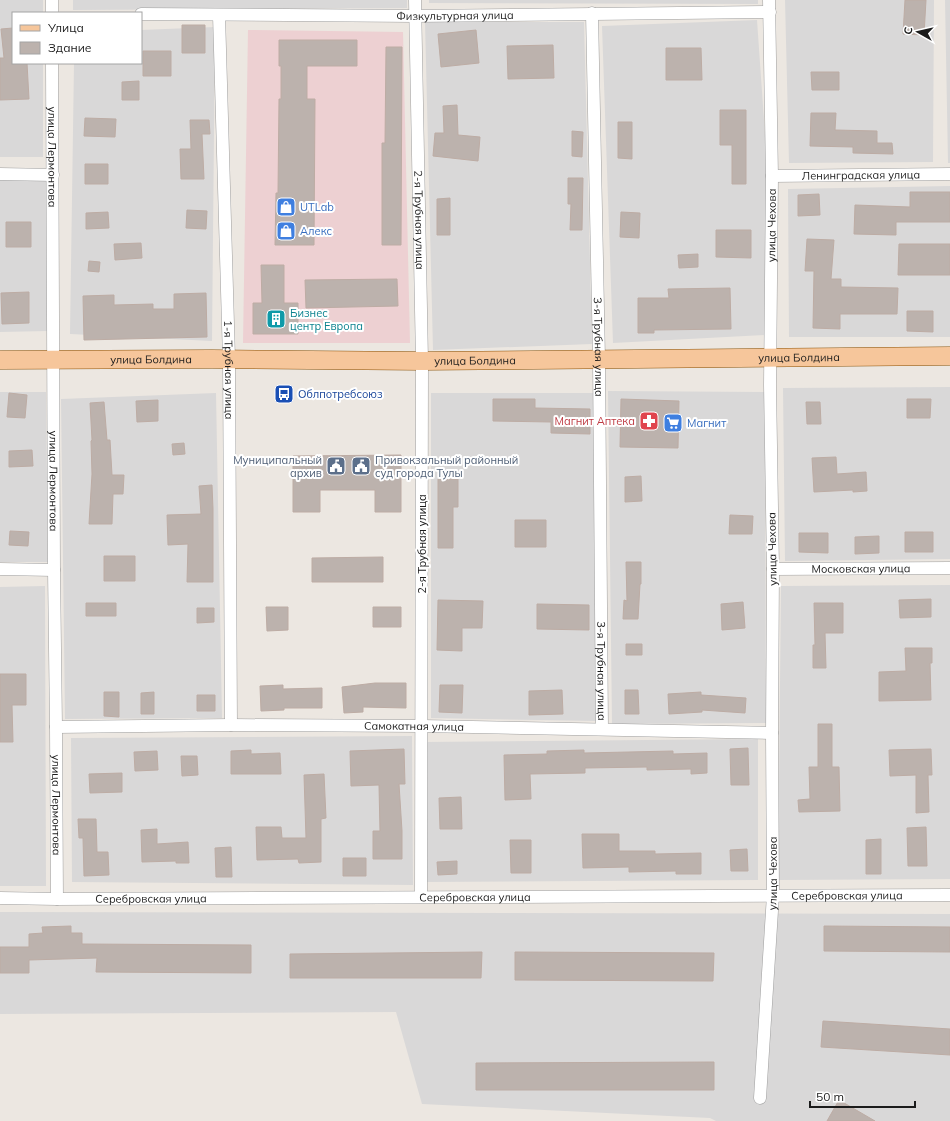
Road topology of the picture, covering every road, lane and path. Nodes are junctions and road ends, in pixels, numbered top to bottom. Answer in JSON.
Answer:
{"nodes":[{"id":1,"x":52,"y":0,"type":"edge"},
{"id":2,"x":415,"y":0,"type":"edge"},
{"id":3,"x":769,"y":6,"type":"edge"},
{"id":4,"x":52,"y":12,"type":"edge"},
{"id":5,"x":592,"y":13,"type":"junction"},
{"id":6,"x":142,"y":14,"type":"edge"},
{"id":7,"x":219,"y":15,"type":"junction"},
{"id":8,"x":415,"y":16,"type":"junction"},
{"id":9,"x":52,"y":64,"type":"edge"},
{"id":10,"x":0,"y":174,"type":"edge"},
{"id":11,"x":950,"y":174,"type":"edge"},
{"id":12,"x":53,"y":176,"type":"junction"},
{"id":13,"x":772,"y":176,"type":"junction"},
{"id":14,"x":950,"y":356,"type":"edge"},
{"id":15,"x":770,"y":357,"type":"junction"},
{"id":16,"x":229,"y":359,"type":"junction"},
{"id":17,"x":599,"y":359,"type":"junction"},
{"id":18,"x":0,"y":360,"type":"edge"},
{"id":19,"x":53,"y":360,"type":"junction"},
{"id":20,"x":422,"y":361,"type":"junction"},
{"id":21,"x":950,"y":568,"type":"edge"},
{"id":22,"x":0,"y":569,"type":"edge"},
{"id":23,"x":54,"y":570,"type":"junction"},
{"id":24,"x":773,"y":570,"type":"junction"},
{"id":25,"x":231,"y":725,"type":"junction"},
{"id":26,"x":422,"y":726,"type":"junction"},
{"id":27,"x":56,"y":727,"type":"junction"},
{"id":28,"x":602,"y":729,"type":"junction"},
{"id":29,"x":772,"y":733,"type":"junction"},
{"id":30,"x":773,"y":895,"type":"junction"},
{"id":31,"x":950,"y":895,"type":"edge"},
{"id":32,"x":422,"y":897,"type":"junction"},
{"id":33,"x":0,"y":898,"type":"edge"},
{"id":34,"x":57,"y":899,"type":"junction"},
{"id":35,"x":760,"y":1098,"type":"dead end"}],
"edges":[{"from":1,"to":4,"type":"street"},
{"from":2,"to":8,"type":"street","name":"2-я Трубная улица"},
{"from":3,"to":5,"type":"street","name":"Физкультурная улица"},
{"from":3,"to":13,"type":"street","name":"улица Чехова"},
{"from":5,"to":8,"type":"street","name":"Физкультурная улица"},
{"from":5,"to":17,"type":"street","name":"3-я Трубная улица"},
{"from":6,"to":7,"type":"street","name":"Физкультурная улица"},
{"from":7,"to":8,"type":"street","name":"Физкультурная улица"},
{"from":7,"to":16,"type":"street","name":"1-я Трубная улица"},
{"from":8,"to":20,"type":"street","name":"2-я Трубная улица"},
{"from":9,"to":12,"type":"street","name":"улица Лермонтова"},
{"from":10,"to":12,"type":"street"},
{"from":11,"to":13,"type":"street","name":"Ленинградская улица"},
{"from":12,"to":19,"type":"street","name":"улица Лермонтова"},
{"from":13,"to":15,"type":"street","name":"улица Чехова"},
{"from":14,"to":15,"type":"main road","name":"улица Болдина"},
{"from":15,"to":17,"type":"main road","name":"улица Болдина"},
{"from":15,"to":24,"type":"street","name":"улица Чехова"},
{"from":16,"to":19,"type":"main road","name":"улица Болдина"},
{"from":16,"to":20,"type":"main road","name":"улица Болдина"},
{"from":16,"to":25,"type":"street","name":"1-я Трубная улица"},
{"from":17,"to":20,"type":"main road","name":"улица Болдина"},
{"from":17,"to":28,"type":"street","name":"3-я Трубная улица"},
{"from":18,"to":19,"type":"main road","name":"улица Болдина"},
{"from":19,"to":23,"type":"street","name":"улица Лермонтова"},
{"from":20,"to":26,"type":"street","name":"2-я Трубная улица"},
{"from":21,"to":24,"type":"street","name":"Московская улица"},
{"from":22,"to":23,"type":"street"},
{"from":23,"to":27,"type":"street","name":"улица Лермонтова"},
{"from":24,"to":29,"type":"street","name":"улица Чехова"},
{"from":25,"to":26,"type":"street","name":"Самокатная улица"},
{"from":25,"to":27,"type":"street","name":"Самокатная улица"},
{"from":26,"to":28,"type":"street","name":"Самокатная улица"},
{"from":26,"to":32,"type":"street","name":"2-я Трубная улица"},
{"from":27,"to":34,"type":"street","name":"улица Лермонтова"},
{"from":28,"to":29,"type":"street","name":"Самокатная улица"},
{"from":29,"to":30,"type":"street","name":"улица Чехова"},
{"from":30,"to":31,"type":"street","name":"Серебровская улица"},
{"from":30,"to":32,"type":"street","name":"Серебровская улица"},
{"from":30,"to":35,"type":"street","name":"улица Чехова"},
{"from":32,"to":34,"type":"street","name":"Серебровская улица"},
{"from":33,"to":34,"type":"street","name":"Серебровская улица"}]}
